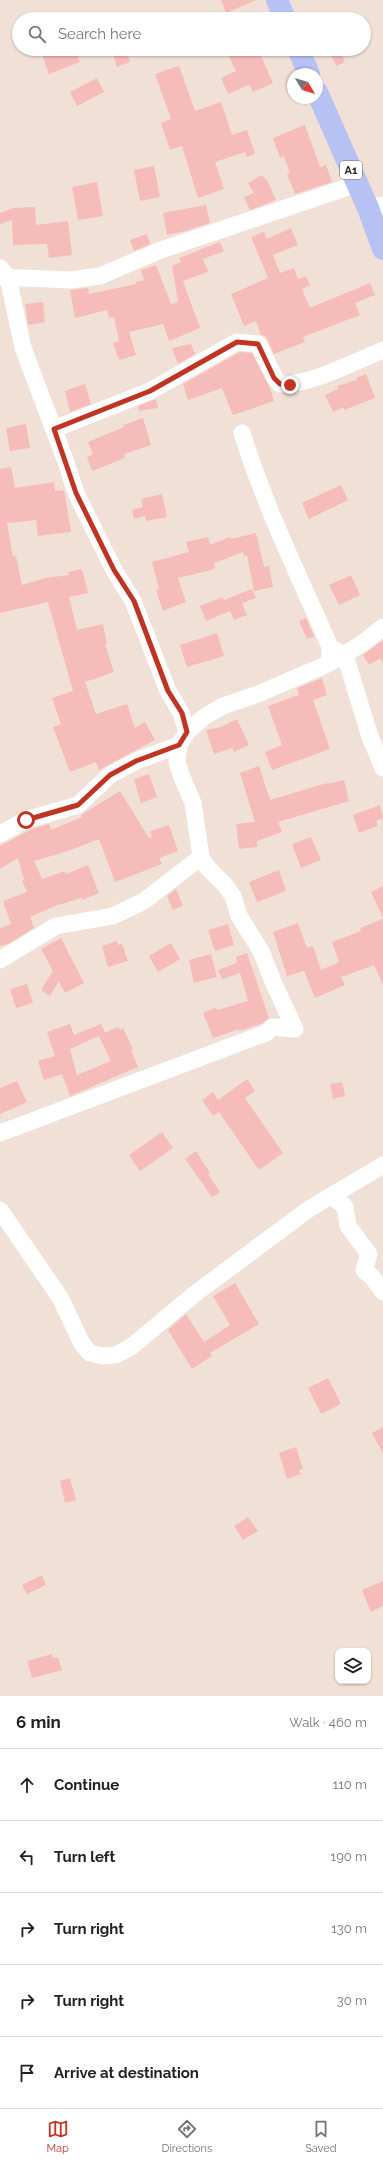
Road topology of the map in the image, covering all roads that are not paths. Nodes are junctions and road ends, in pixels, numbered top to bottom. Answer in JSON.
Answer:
{"nodes":[{"id":1,"x":277,"y":0,"type":"edge"},
{"id":2,"x":282,"y":12,"type":"edge"},
{"id":3,"x":301,"y":56,"type":"edge"},
{"id":4,"x":306,"y":68,"type":"edge"},
{"id":5,"x":322,"y":104,"type":"edge"},
{"id":6,"x":357,"y":184,"type":"junction"},
{"id":7,"x":375,"y":206,"type":"edge"},
{"id":8,"x":383,"y":249,"type":"edge"},
{"id":9,"x":3,"y":274,"type":"edge"},
{"id":10,"x":383,"y":350,"type":"edge"},
{"id":11,"x":54,"y":429,"type":"junction"},
{"id":12,"x":242,"y":433,"type":"dead end"},
{"id":13,"x":383,"y":627,"type":"edge"},
{"id":14,"x":335,"y":655,"type":"junction"},
{"id":15,"x":182,"y":713,"type":"junction"},
{"id":16,"x":204,"y":717,"type":"junction"},
{"id":17,"x":183,"y":738,"type":"junction"},
{"id":18,"x":383,"y":768,"type":"edge"},
{"id":19,"x":0,"y":834,"type":"edge"},
{"id":20,"x":201,"y":857,"type":"junction"},
{"id":21,"x":0,"y":960,"type":"edge"},
{"id":22,"x":0,"y":1133,"type":"edge"},
{"id":23,"x":383,"y":1165,"type":"edge"},
{"id":24,"x":332,"y":1196,"type":"junction"},
{"id":25,"x":0,"y":1210,"type":"edge"},
{"id":26,"x":383,"y":1292,"type":"edge"}],
"edges":[{"from":1,"to":2,"type":"highway"},
{"from":3,"to":4,"type":"highway"},
{"from":5,"to":6,"type":"highway","number":"A1"},
{"from":6,"to":7,"type":"highway","number":"A1"},
{"from":6,"to":9,"type":"street"},
{"from":7,"to":8,"type":"highway","number":"A1"},
{"from":9,"to":11,"type":"street"},
{"from":10,"to":11,"type":"street"},
{"from":11,"to":15,"type":"street"},
{"from":12,"to":14,"type":"street"},
{"from":13,"to":14,"type":"street"},
{"from":14,"to":16,"type":"street"},
{"from":14,"to":18,"type":"street"},
{"from":15,"to":16,"type":"street"},
{"from":15,"to":17,"type":"street"},
{"from":16,"to":17,"type":"street"},
{"from":17,"to":19,"type":"street"},
{"from":17,"to":20,"type":"street"},
{"from":20,"to":21,"type":"street"},
{"from":20,"to":22,"type":"street"},
{"from":23,"to":24,"type":"street"},
{"from":24,"to":25,"type":"street"},
{"from":24,"to":26,"type":"street"}]}
